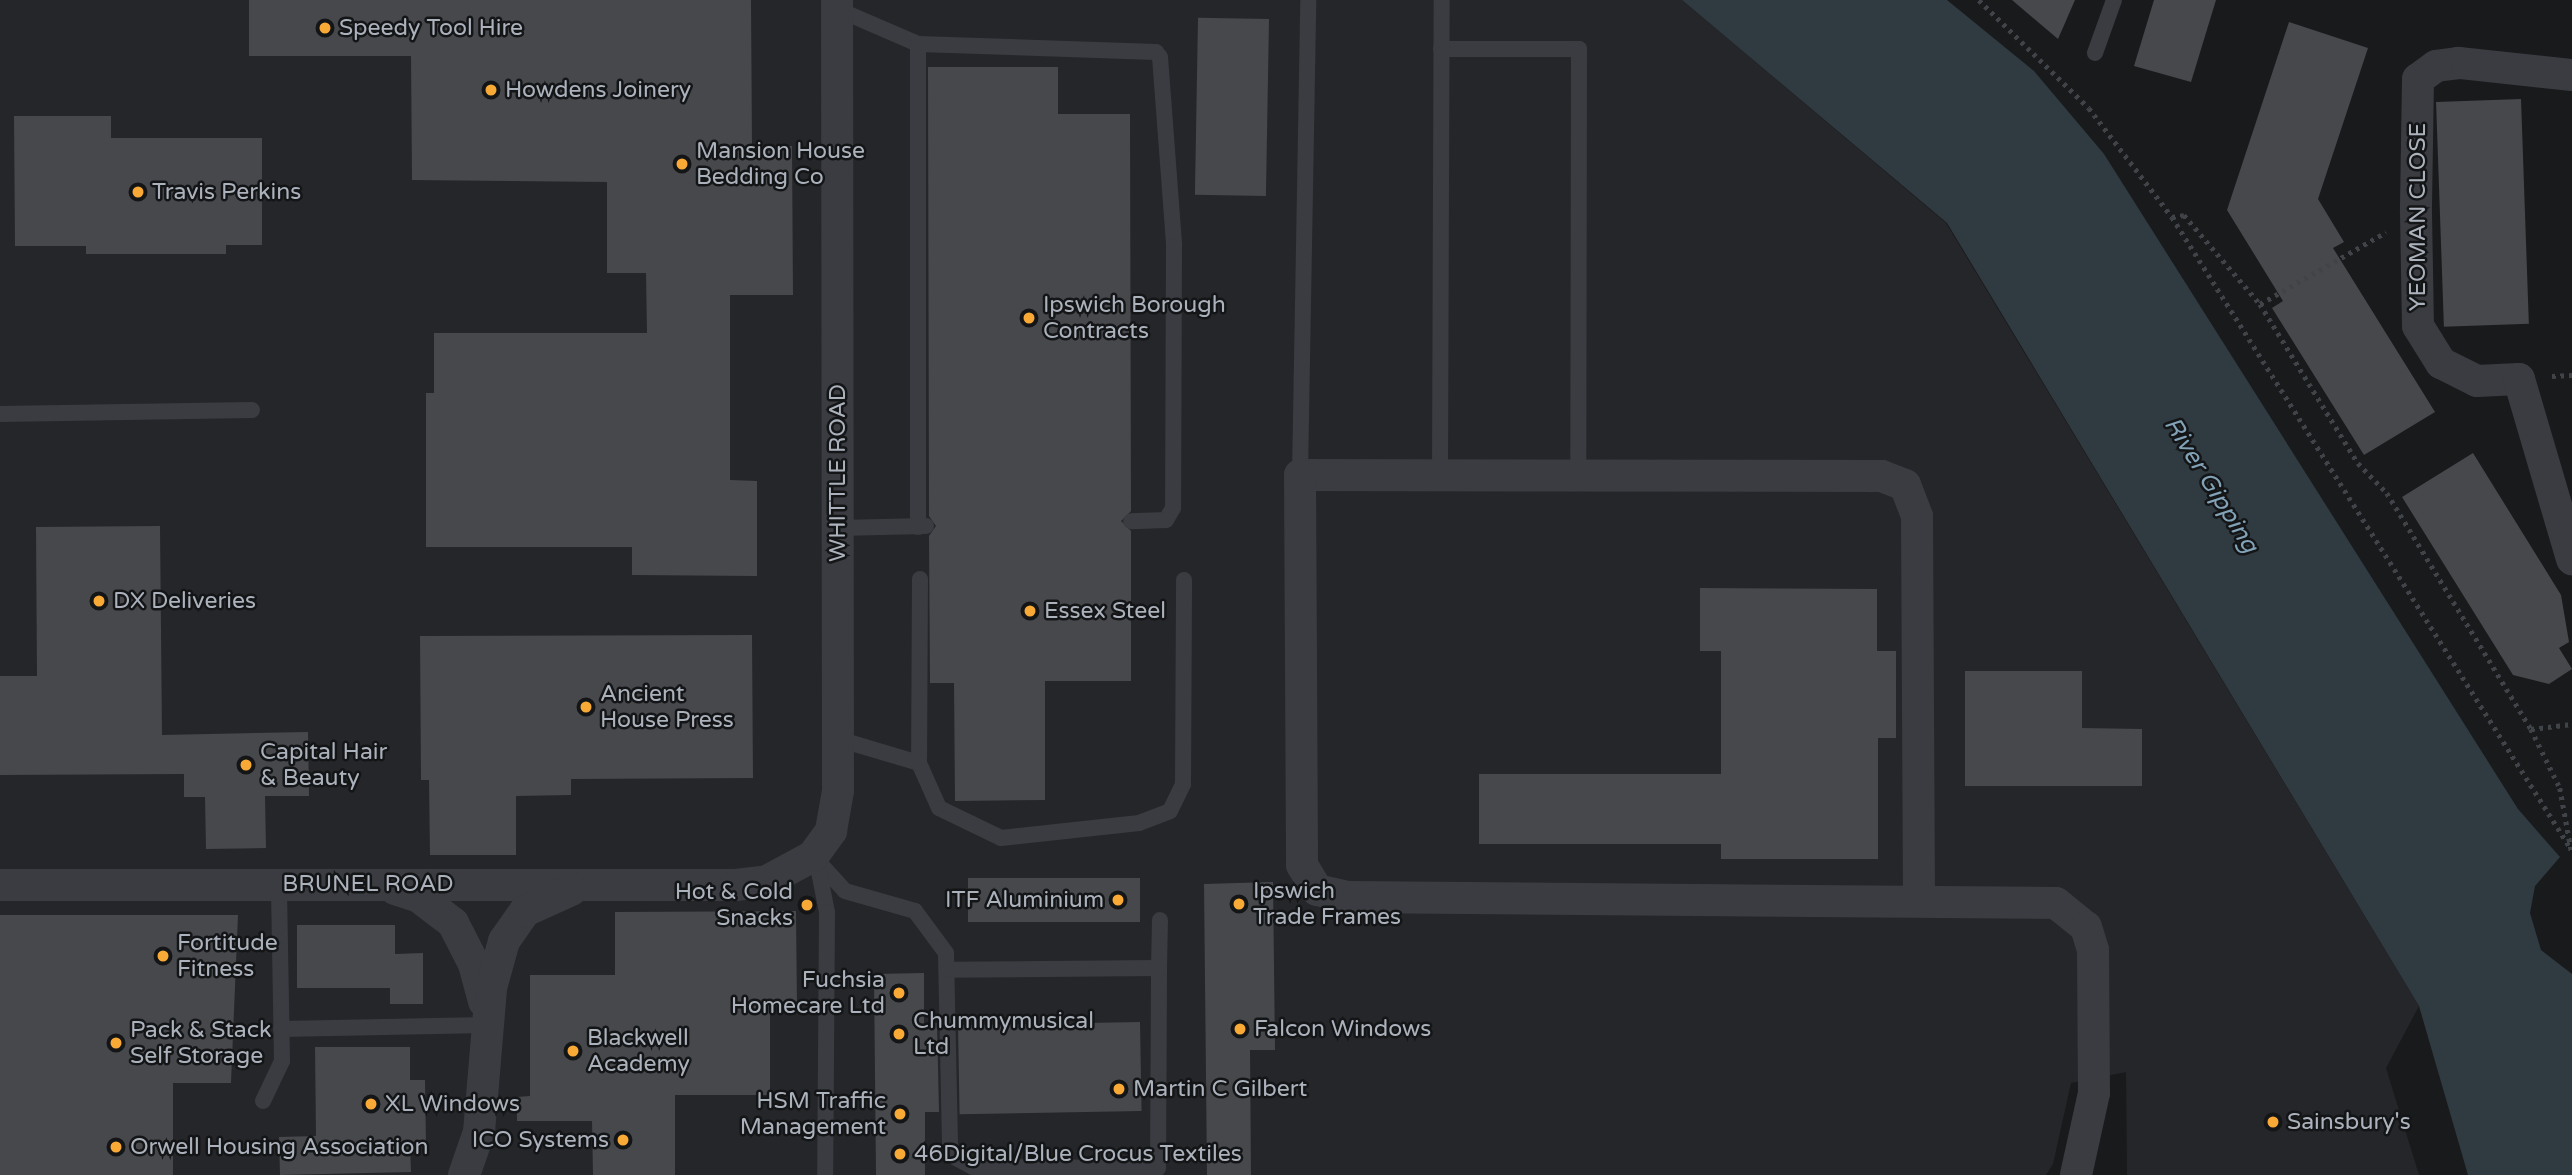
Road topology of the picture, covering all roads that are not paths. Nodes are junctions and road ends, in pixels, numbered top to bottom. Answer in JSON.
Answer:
{"nodes":[{"id":1,"x":1308,"y":0,"type":"edge"},
{"id":2,"x":1442,"y":0,"type":"edge"},
{"id":3,"x":2114,"y":0,"type":"edge"},
{"id":4,"x":837,"y":4,"type":"edge"},
{"id":5,"x":918,"y":44,"type":"junction"},
{"id":6,"x":1441,"y":49,"type":"junction"},
{"id":7,"x":2095,"y":53,"type":"dead end"},
{"id":8,"x":2572,"y":75,"type":"edge"},
{"id":9,"x":252,"y":410,"type":"dead end"},
{"id":10,"x":0,"y":414,"type":"edge"},
{"id":11,"x":1300,"y":475,"type":"junction"},
{"id":12,"x":1440,"y":475,"type":"junction"},
{"id":13,"x":1578,"y":475,"type":"junction"},
{"id":14,"x":1131,"y":521,"type":"dead end"},
{"id":15,"x":838,"y":528,"type":"junction"},
{"id":16,"x":2572,"y":559,"type":"edge"},
{"id":17,"x":920,"y":579,"type":"dead end"},
{"id":18,"x":1184,"y":580,"type":"dead end"},
{"id":19,"x":838,"y":738,"type":"junction"},
{"id":20,"x":919,"y":763,"type":"junction"},
{"id":21,"x":813,"y":856,"type":"junction"},
{"id":22,"x":279,"y":884,"type":"junction"},
{"id":23,"x":369,"y":884,"type":"junction"},
{"id":24,"x":603,"y":884,"type":"junction"},
{"id":25,"x":0,"y":885,"type":"edge"},
{"id":26,"x":1919,"y":900,"type":"junction"},
{"id":27,"x":1160,"y":920,"type":"dead end"},
{"id":28,"x":1159,"y":968,"type":"junction"},
{"id":29,"x":949,"y":970,"type":"junction"},
{"id":30,"x":487,"y":1025,"type":"junction"},
{"id":31,"x":281,"y":1029,"type":"junction"},
{"id":32,"x":263,"y":1101,"type":"dead end"},
{"id":33,"x":1158,"y":1172,"type":"edge"},
{"id":34,"x":464,"y":1175,"type":"edge"},
{"id":35,"x":825,"y":1175,"type":"edge"},
{"id":36,"x":2076,"y":1175,"type":"edge"}],
"edges":[{"from":1,"to":11,"type":"lane"},
{"from":2,"to":6,"type":"lane"},
{"from":3,"to":7,"type":"lane"},
{"from":4,"to":5,"type":"lane"},
{"from":4,"to":15,"type":"street","name":"WHITTLE ROAD"},
{"from":5,"to":14,"type":"lane"},
{"from":5,"to":15,"type":"lane"},
{"from":6,"to":12,"type":"lane"},
{"from":6,"to":13,"type":"lane"},
{"from":8,"to":16,"type":"street","name":"YEOMAN CLOSE"},
{"from":9,"to":10,"type":"lane"},
{"from":11,"to":12,"type":"street"},
{"from":11,"to":26,"type":"street"},
{"from":12,"to":13,"type":"street"},
{"from":13,"to":26,"type":"street"},
{"from":15,"to":19,"type":"street","name":"WHITTLE ROAD"},
{"from":17,"to":20,"type":"lane"},
{"from":18,"to":20,"type":"lane"},
{"from":19,"to":20,"type":"lane"},
{"from":19,"to":21,"type":"street","name":"WHITTLE ROAD"},
{"from":21,"to":24,"type":"street","name":"BRUNEL ROAD"},
{"from":21,"to":29,"type":"lane"},
{"from":21,"to":35,"type":"lane"},
{"from":22,"to":23,"type":"street","name":"BRUNEL ROAD"},
{"from":22,"to":25,"type":"street","name":"BRUNEL ROAD"},
{"from":22,"to":31,"type":"lane"},
{"from":23,"to":24,"type":"street","name":"BRUNEL ROAD"},
{"from":23,"to":30,"type":"street"},
{"from":24,"to":30,"type":"street"},
{"from":26,"to":36,"type":"street"},
{"from":27,"to":28,"type":"lane"},
{"from":28,"to":29,"type":"lane"},
{"from":28,"to":33,"type":"lane"},
{"from":29,"to":33,"type":"lane"},
{"from":30,"to":31,"type":"lane"},
{"from":30,"to":34,"type":"street"},
{"from":31,"to":32,"type":"lane"}]}
